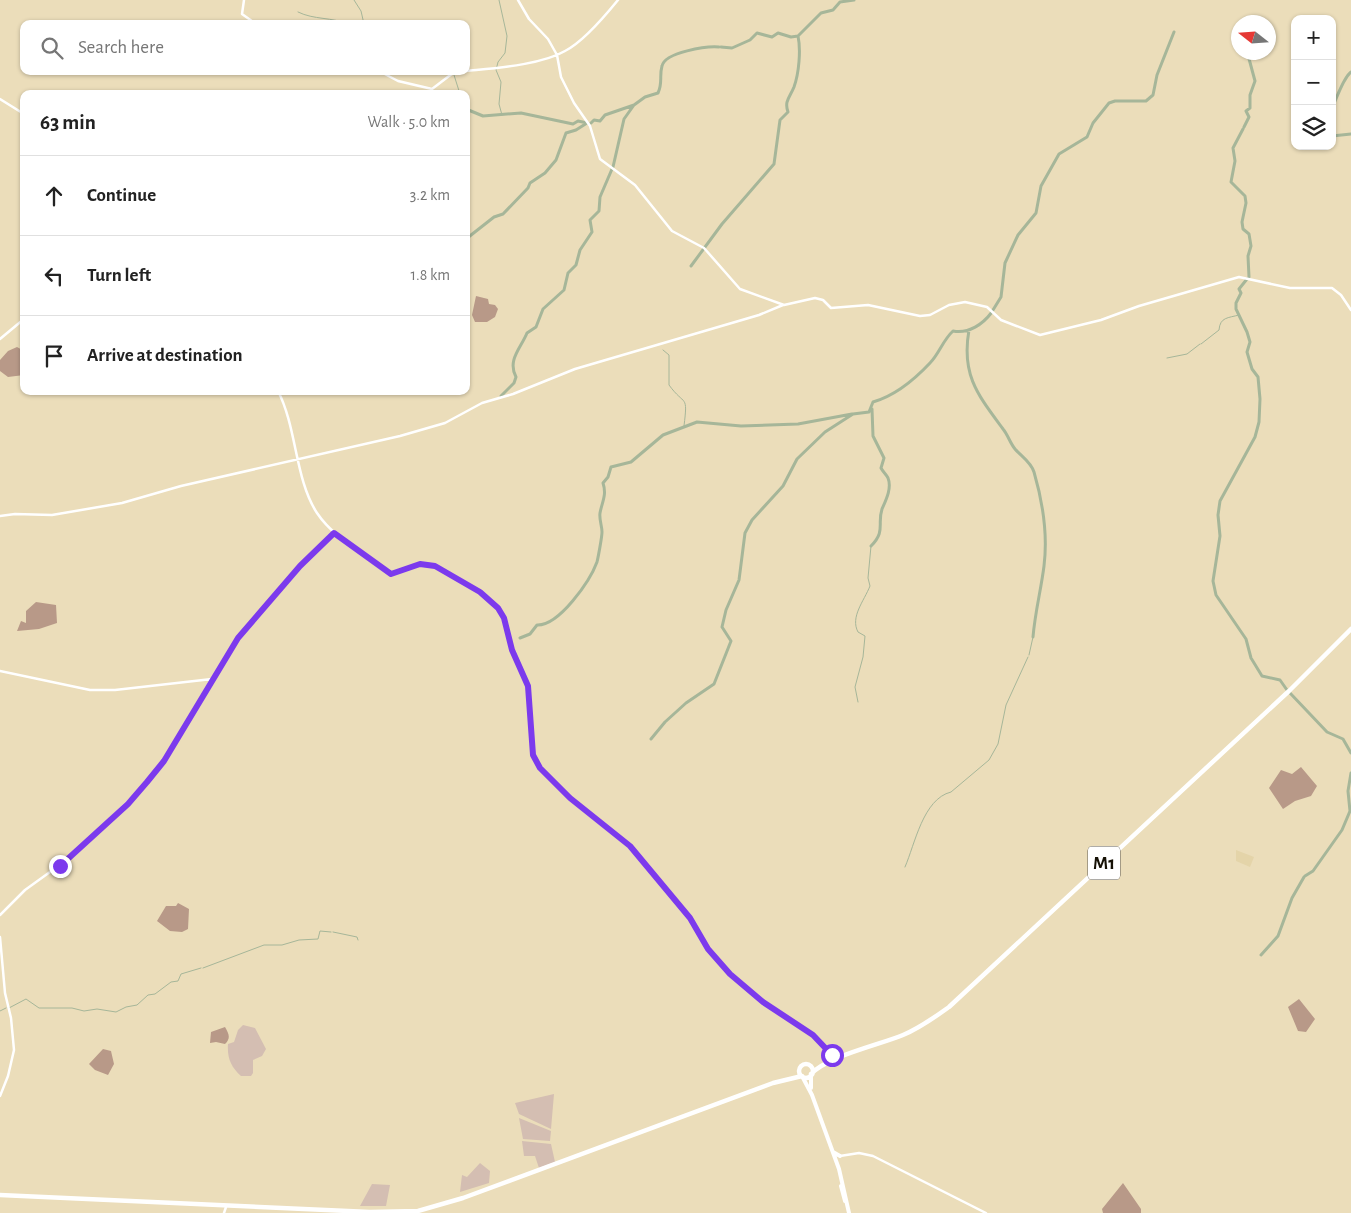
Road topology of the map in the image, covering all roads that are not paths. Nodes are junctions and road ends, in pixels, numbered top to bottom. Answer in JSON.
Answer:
{"nodes":[{"id":1,"x":244,"y":0,"type":"edge"},
{"id":2,"x":518,"y":0,"type":"edge"},
{"id":3,"x":618,"y":0,"type":"edge"},
{"id":4,"x":250,"y":20,"type":"edge"},
{"id":5,"x":557,"y":55,"type":"junction"},
{"id":6,"x":470,"y":71,"type":"edge"},
{"id":7,"x":388,"y":75,"type":"edge"},
{"id":8,"x":450,"y":75,"type":"edge"},
{"id":9,"x":0,"y":99,"type":"edge"},
{"id":10,"x":20,"y":112,"type":"edge"},
{"id":11,"x":784,"y":305,"type":"junction"},
{"id":12,"x":1351,"y":310,"type":"edge"},
{"id":13,"x":20,"y":322,"type":"edge"},
{"id":14,"x":0,"y":339,"type":"edge"},
{"id":15,"x":280,"y":395,"type":"edge"},
{"id":16,"x":298,"y":458,"type":"junction"},
{"id":17,"x":0,"y":516,"type":"edge"},
{"id":18,"x":334,"y":533,"type":"junction"},
{"id":19,"x":1351,"y":629,"type":"edge"},
{"id":20,"x":0,"y":671,"type":"edge"},
{"id":21,"x":212,"y":679,"type":"junction"},
{"id":22,"x":0,"y":915,"type":"edge"},
{"id":23,"x":0,"y":937,"type":"edge"},
{"id":24,"x":833,"y":1061,"type":"junction"},
{"id":25,"x":808,"y":1065,"type":"junction"},
{"id":26,"x":800,"y":1067,"type":"junction"},
{"id":27,"x":811,"y":1074,"type":"junction"},
{"id":28,"x":802,"y":1076,"type":"junction"},
{"id":29,"x":773,"y":1083,"type":"junction"},
{"id":30,"x":812,"y":1095,"type":"junction"},
{"id":31,"x":0,"y":1096,"type":"edge"},
{"id":32,"x":824,"y":1129,"type":"junction"},
{"id":33,"x":831,"y":1148,"type":"junction"},
{"id":34,"x":840,"y":1156,"type":"junction"},
{"id":35,"x":834,"y":1158,"type":"junction"},
{"id":36,"x":837,"y":1166,"type":"junction"},
{"id":37,"x":0,"y":1195,"type":"edge"},
{"id":38,"x":227,"y":1205,"type":"junction"},
{"id":39,"x":848,"y":1207,"type":"junction"},
{"id":40,"x":224,"y":1213,"type":"edge"},
{"id":41,"x":849,"y":1213,"type":"edge"},
{"id":42,"x":986,"y":1213,"type":"edge"}],
"edges":[{"from":1,"to":4,"type":"street"},
{"from":2,"to":5,"type":"street"},
{"from":3,"to":5,"type":"street"},
{"from":5,"to":6,"type":"street"},
{"from":5,"to":11,"type":"street"},
{"from":7,"to":8,"type":"street"},
{"from":9,"to":10,"type":"street"},
{"from":11,"to":12,"type":"street"},
{"from":11,"to":16,"type":"street"},
{"from":13,"to":14,"type":"street"},
{"from":15,"to":16,"type":"street"},
{"from":16,"to":17,"type":"street"},
{"from":16,"to":18,"type":"street"},
{"from":18,"to":21,"type":"street"},
{"from":18,"to":24,"type":"street"},
{"from":19,"to":24,"type":"highway","number":"M1"},
{"from":20,"to":21,"type":"street"},
{"from":21,"to":22,"type":"street"},
{"from":23,"to":31,"type":"street"},
{"from":24,"to":25,"type":"highway","number":"M1"},
{"from":24,"to":27,"type":"highway","number":"M1"},
{"from":25,"to":26,"type":"highway","number":"M1"},
{"from":25,"to":27,"type":"highway"},
{"from":26,"to":28,"type":"highway"},
{"from":26,"to":29,"type":"highway","number":"M1"},
{"from":27,"to":28,"type":"highway","number":"M1"},
{"from":27,"to":30,"type":"main road"},
{"from":28,"to":29,"type":"highway","number":"M1"},
{"from":28,"to":30,"type":"main road"},
{"from":29,"to":38,"type":"highway","number":"M1"},
{"from":30,"to":32,"type":"main road"},
{"from":32,"to":33,"type":"main road"},
{"from":32,"to":35,"type":"main road"},
{"from":33,"to":34,"type":"main road"},
{"from":33,"to":35,"type":"main road"},
{"from":34,"to":35,"type":"street"},
{"from":34,"to":36,"type":"main road"},
{"from":34,"to":42,"type":"street"},
{"from":35,"to":36,"type":"main road"},
{"from":35,"to":39,"type":"main road"},
{"from":36,"to":39,"type":"main road"},
{"from":37,"to":38,"type":"highway","number":"M1"},
{"from":38,"to":40,"type":"street"},
{"from":39,"to":41,"type":"main road"}]}
